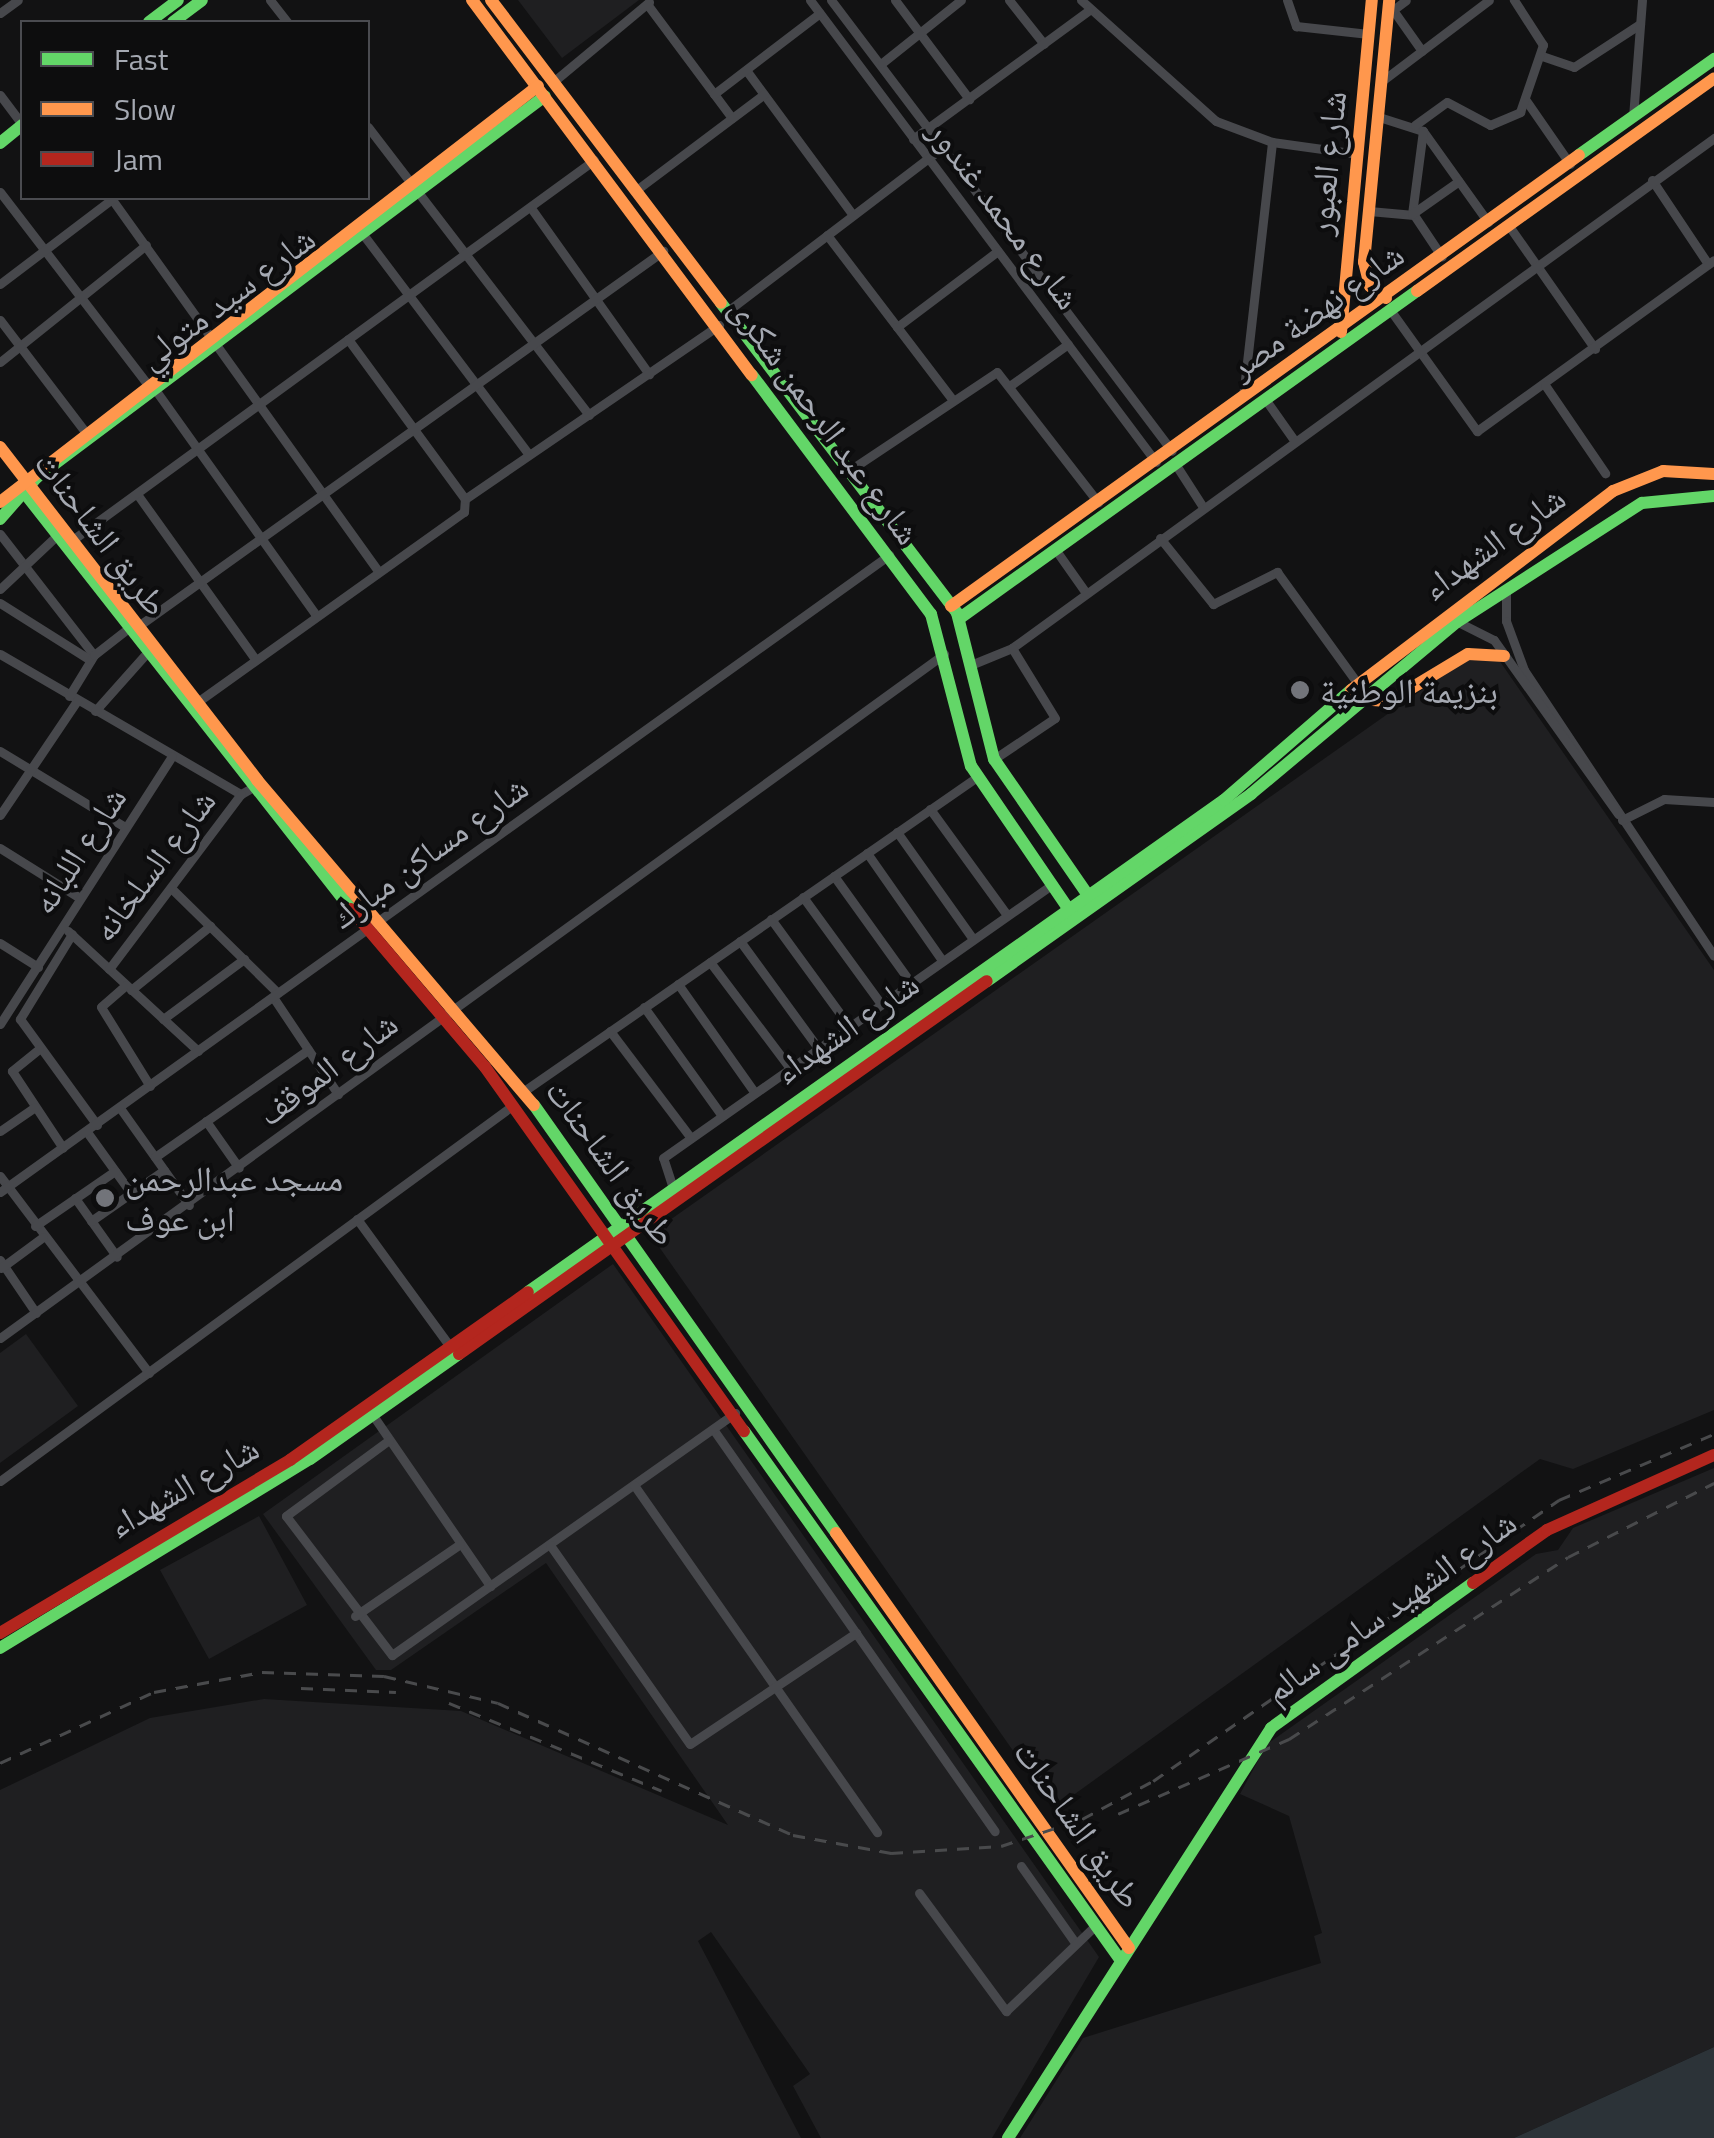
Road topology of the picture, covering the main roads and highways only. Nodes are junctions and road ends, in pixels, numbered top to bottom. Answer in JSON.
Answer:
{"nodes":[{"id":1,"x":178,"y":0,"type":"edge"},
{"id":2,"x":202,"y":0,"type":"edge"},
{"id":3,"x":472,"y":0,"type":"edge"},
{"id":4,"x":492,"y":0,"type":"edge"},
{"id":5,"x":1372,"y":0,"type":"edge"},
{"id":6,"x":1390,"y":8,"type":"edge"},
{"id":7,"x":151,"y":20,"type":"edge"},
{"id":8,"x":176,"y":20,"type":"edge"},
{"id":9,"x":1714,"y":59,"type":"edge"},
{"id":10,"x":1714,"y":78,"type":"edge"},
{"id":11,"x":542,"y":91,"type":"junction"},
{"id":12,"x":20,"y":127,"type":"edge"},
{"id":13,"x":0,"y":144,"type":"edge"},
{"id":14,"x":1356,"y":179,"type":"junction"},
{"id":15,"x":1372,"y":180,"type":"junction"},
{"id":16,"x":416,"y":186,"type":"junction"},
{"id":17,"x":1389,"y":304,"type":"junction"},
{"id":18,"x":722,"y":319,"type":"junction"},
{"id":19,"x":1340,"y":332,"type":"junction"},
{"id":20,"x":214,"y":337,"type":"junction"},
{"id":21,"x":150,"y":385,"type":"junction"},
{"id":22,"x":0,"y":447,"type":"edge"},
{"id":23,"x":823,"y":454,"type":"junction"},
{"id":24,"x":1173,"y":456,"type":"junction"},
{"id":25,"x":0,"y":461,"type":"edge"},
{"id":26,"x":1714,"y":474,"type":"edge"},
{"id":27,"x":1629,"y":482,"type":"junction"},
{"id":28,"x":23,"y":485,"type":"junction"},
{"id":29,"x":1714,"y":496,"type":"edge"},
{"id":30,"x":0,"y":502,"type":"edge"},
{"id":31,"x":1597,"y":502,"type":"junction"},
{"id":32,"x":1642,"y":503,"type":"junction"},
{"id":33,"x":0,"y":519,"type":"edge"},
{"id":34,"x":1614,"y":519,"type":"junction"},
{"id":35,"x":1008,"y":575,"type":"junction"},
{"id":36,"x":951,"y":606,"type":"junction"},
{"id":37,"x":960,"y":618,"type":"junction"},
{"id":38,"x":130,"y":629,"type":"junction"},
{"id":39,"x":1510,"y":654,"type":"road end"},
{"id":40,"x":1359,"y":699,"type":"junction"},
{"id":41,"x":981,"y":704,"type":"junction"},
{"id":42,"x":958,"y":710,"type":"junction"},
{"id":43,"x":986,"y":731,"type":"junction"},
{"id":44,"x":963,"y":735,"type":"junction"},
{"id":45,"x":1072,"y":872,"type":"junction"},
{"id":46,"x":1052,"y":884,"type":"junction"},
{"id":47,"x":1087,"y":894,"type":"junction"},
{"id":48,"x":1068,"y":908,"type":"junction"},
{"id":49,"x":377,"y":922,"type":"junction"},
{"id":50,"x":448,"y":1011,"type":"junction"},
{"id":51,"x":496,"y":1057,"type":"junction"},
{"id":52,"x":485,"y":1067,"type":"junction"},
{"id":53,"x":514,"y":1079,"type":"junction"},
{"id":54,"x":500,"y":1090,"type":"junction"},
{"id":55,"x":784,"y":1115,"type":"junction"},
{"id":56,"x":623,"y":1227,"type":"junction"},
{"id":57,"x":610,"y":1236,"type":"junction"},
{"id":58,"x":768,"y":1432,"type":"junction"},
{"id":59,"x":756,"y":1442,"type":"junction"},
{"id":60,"x":1714,"y":1455,"type":"edge"},
{"id":61,"x":793,"y":1468,"type":"junction"},
{"id":62,"x":780,"y":1478,"type":"junction"},
{"id":63,"x":0,"y":1633,"type":"edge"},
{"id":64,"x":904,"y":1640,"type":"junction"},
{"id":65,"x":0,"y":1648,"type":"edge"},
{"id":66,"x":1129,"y":1948,"type":"junction"},
{"id":67,"x":1121,"y":1961,"type":"junction"},
{"id":68,"x":1008,"y":2138,"type":"edge"}],
"edges":[{"from":1,"to":7,"type":"main road"},
{"from":2,"to":8,"type":"main road"},
{"from":3,"to":11,"type":"main road","name":"شارع عبد الرحمن شكرى"},
{"from":4,"to":18,"type":"main road","name":"شارع عبد الرحمن شكرى"},
{"from":5,"to":14,"type":"main road","name":"شارع العبور"},
{"from":6,"to":15,"type":"main road","name":"شارع العبور"},
{"from":9,"to":17,"type":"main road","name":"شارع نهضة مصر"},
{"from":10,"to":17,"type":"main road","name":"شارع نهضة مصر"},
{"from":11,"to":16,"type":"main road","name":"شارع سيد متولي"},
{"from":11,"to":18,"type":"main road","name":"شارع عبد الرحمن شكرى"},
{"from":12,"to":13,"type":"main road"},
{"from":14,"to":15,"type":"main road"},
{"from":14,"to":19,"type":"main road","name":"شارع العبور"},
{"from":15,"to":17,"type":"main road","name":"شارع العبور"},
{"from":16,"to":20,"type":"main road","name":"شارع سيد متولي"},
{"from":16,"to":20,"type":"main road","name":"شارع سيد متولي"},
{"from":17,"to":19,"type":"main road","name":"شارع نهضة مصر"},
{"from":17,"to":24,"type":"main road","name":"شارع نهضة مصر"},
{"from":18,"to":23,"type":"main road","name":"شارع عبد الرحمن شكرى"},
{"from":19,"to":24,"type":"main road","name":"شارع نهضة مصر"},
{"from":20,"to":21,"type":"main road","name":"شارع سيد متولي"},
{"from":21,"to":28,"type":"main road","name":"شارع سيد متولي"},
{"from":21,"to":28,"type":"main road","name":"شارع سيد متولي"},
{"from":22,"to":28,"type":"main road","name":"طريق الشاحنات"},
{"from":23,"to":36,"type":"main road","name":"شارع عبد الرحمن شكرى"},
{"from":23,"to":42,"type":"main road","name":"شارع عبد الرحمن شكرى"},
{"from":24,"to":35,"type":"main road","name":"شارع نهضة مصر"},
{"from":24,"to":35,"type":"main road","name":"شارع نهضة مصر"},
{"from":25,"to":28,"type":"main road","name":"طريق الشاحنات"},
{"from":26,"to":27,"type":"main road","name":"شارع الشهداء"},
{"from":27,"to":31,"type":"main road","name":"شارع الشهداء"},
{"from":27,"to":32,"type":"main road"},
{"from":28,"to":30,"type":"main road","name":"شارع سيد متولي"},
{"from":28,"to":33,"type":"main road","name":"شارع سيد متولي"},
{"from":28,"to":38,"type":"main road","name":"طريق الشاحنات"},
{"from":28,"to":38,"type":"main road","name":"طريق الشاحنات"},
{"from":29,"to":32,"type":"main road","name":"شارع الشهداء"},
{"from":31,"to":34,"type":"main road"},
{"from":31,"to":47,"type":"main road","name":"شارع الشهداء"},
{"from":32,"to":34,"type":"main road","name":"شارع الشهداء"},
{"from":34,"to":40,"type":"main road","name":"شارع الشهداء"},
{"from":35,"to":36,"type":"main road","name":"شارع نهضة مصر"},
{"from":35,"to":37,"type":"main road","name":"شارع نهضة مصر"},
{"from":36,"to":37,"type":"main road","name":"شارع عبد الرحمن شكرى"},
{"from":37,"to":41,"type":"main road","name":"شارع عبد الرحمن شكرى"},
{"from":38,"to":49,"type":"main road","name":"طريق الشاحنات"},
{"from":38,"to":49,"type":"main road","name":"طريق الشاحنات"},
{"from":39,"to":40,"type":"main road"},
{"from":40,"to":55,"type":"main road","name":"شارع الشهداء"},
{"from":41,"to":42,"type":"main road"},
{"from":41,"to":43,"type":"main road","name":"شارع عبد الرحمن شكرى"},
{"from":42,"to":44,"type":"main road","name":"شارع عبد الرحمن شكرى"},
{"from":43,"to":44,"type":"main road"},
{"from":43,"to":45,"type":"main road","name":"شارع عبد الرحمن شكرى"},
{"from":44,"to":46,"type":"main road","name":"شارع عبد الرحمن شكرى"},
{"from":45,"to":46,"type":"main road"},
{"from":45,"to":47,"type":"main road","name":"شارع عبد الرحمن شكرى"},
{"from":46,"to":48,"type":"main road","name":"شارع عبد الرحمن شكرى"},
{"from":47,"to":48,"type":"main road","name":"شارع الشهداء"},
{"from":48,"to":55,"type":"main road","name":"شارع الشهداء"},
{"from":49,"to":50,"type":"main road","name":"طريق الشاحنات"},
{"from":50,"to":51,"type":"main road","name":"طريق الشاحنات"},
{"from":50,"to":52,"type":"main road","name":"طريق الشاحنات"},
{"from":51,"to":52,"type":"main road"},
{"from":51,"to":53,"type":"main road","name":"طريق الشاحنات"},
{"from":52,"to":54,"type":"main road","name":"طريق الشاحنات"},
{"from":53,"to":54,"type":"main road"},
{"from":53,"to":56,"type":"main road","name":"طريق الشاحنات"},
{"from":54,"to":57,"type":"main road","name":"طريق الشاحنات"},
{"from":55,"to":56,"type":"main road","name":"شارع الشهداء"},
{"from":55,"to":56,"type":"main road","name":"شارع الشهداء"},
{"from":56,"to":57,"type":"main road","name":"شارع الشهداء"},
{"from":56,"to":58,"type":"main road","name":"طريق الشاحنات"},
{"from":57,"to":59,"type":"main road","name":"طريق الشاحنات"},
{"from":57,"to":63,"type":"main road","name":"شارع الشهداء"},
{"from":57,"to":65,"type":"main road","name":"شارع الشهداء"},
{"from":58,"to":59,"type":"main road"},
{"from":58,"to":61,"type":"main road","name":"طريق الشاحنات"},
{"from":59,"to":62,"type":"main road","name":"طريق الشاحنات"},
{"from":60,"to":66,"type":"main road","name":"شارع الشهيد سامى سالم"},
{"from":61,"to":62,"type":"main road"},
{"from":61,"to":64,"type":"main road","name":"طريق الشاحنات"},
{"from":62,"to":64,"type":"main road","name":"طريق الشاحنات"},
{"from":64,"to":66,"type":"main road","name":"طريق الشاحنات"},
{"from":64,"to":67,"type":"main road","name":"طريق الشاحنات"},
{"from":66,"to":67,"type":"main road","name":"شارع الشهيد سامى سالم"},
{"from":67,"to":68,"type":"main road","name":"شارع الشهيد سامى سالم"}]}
